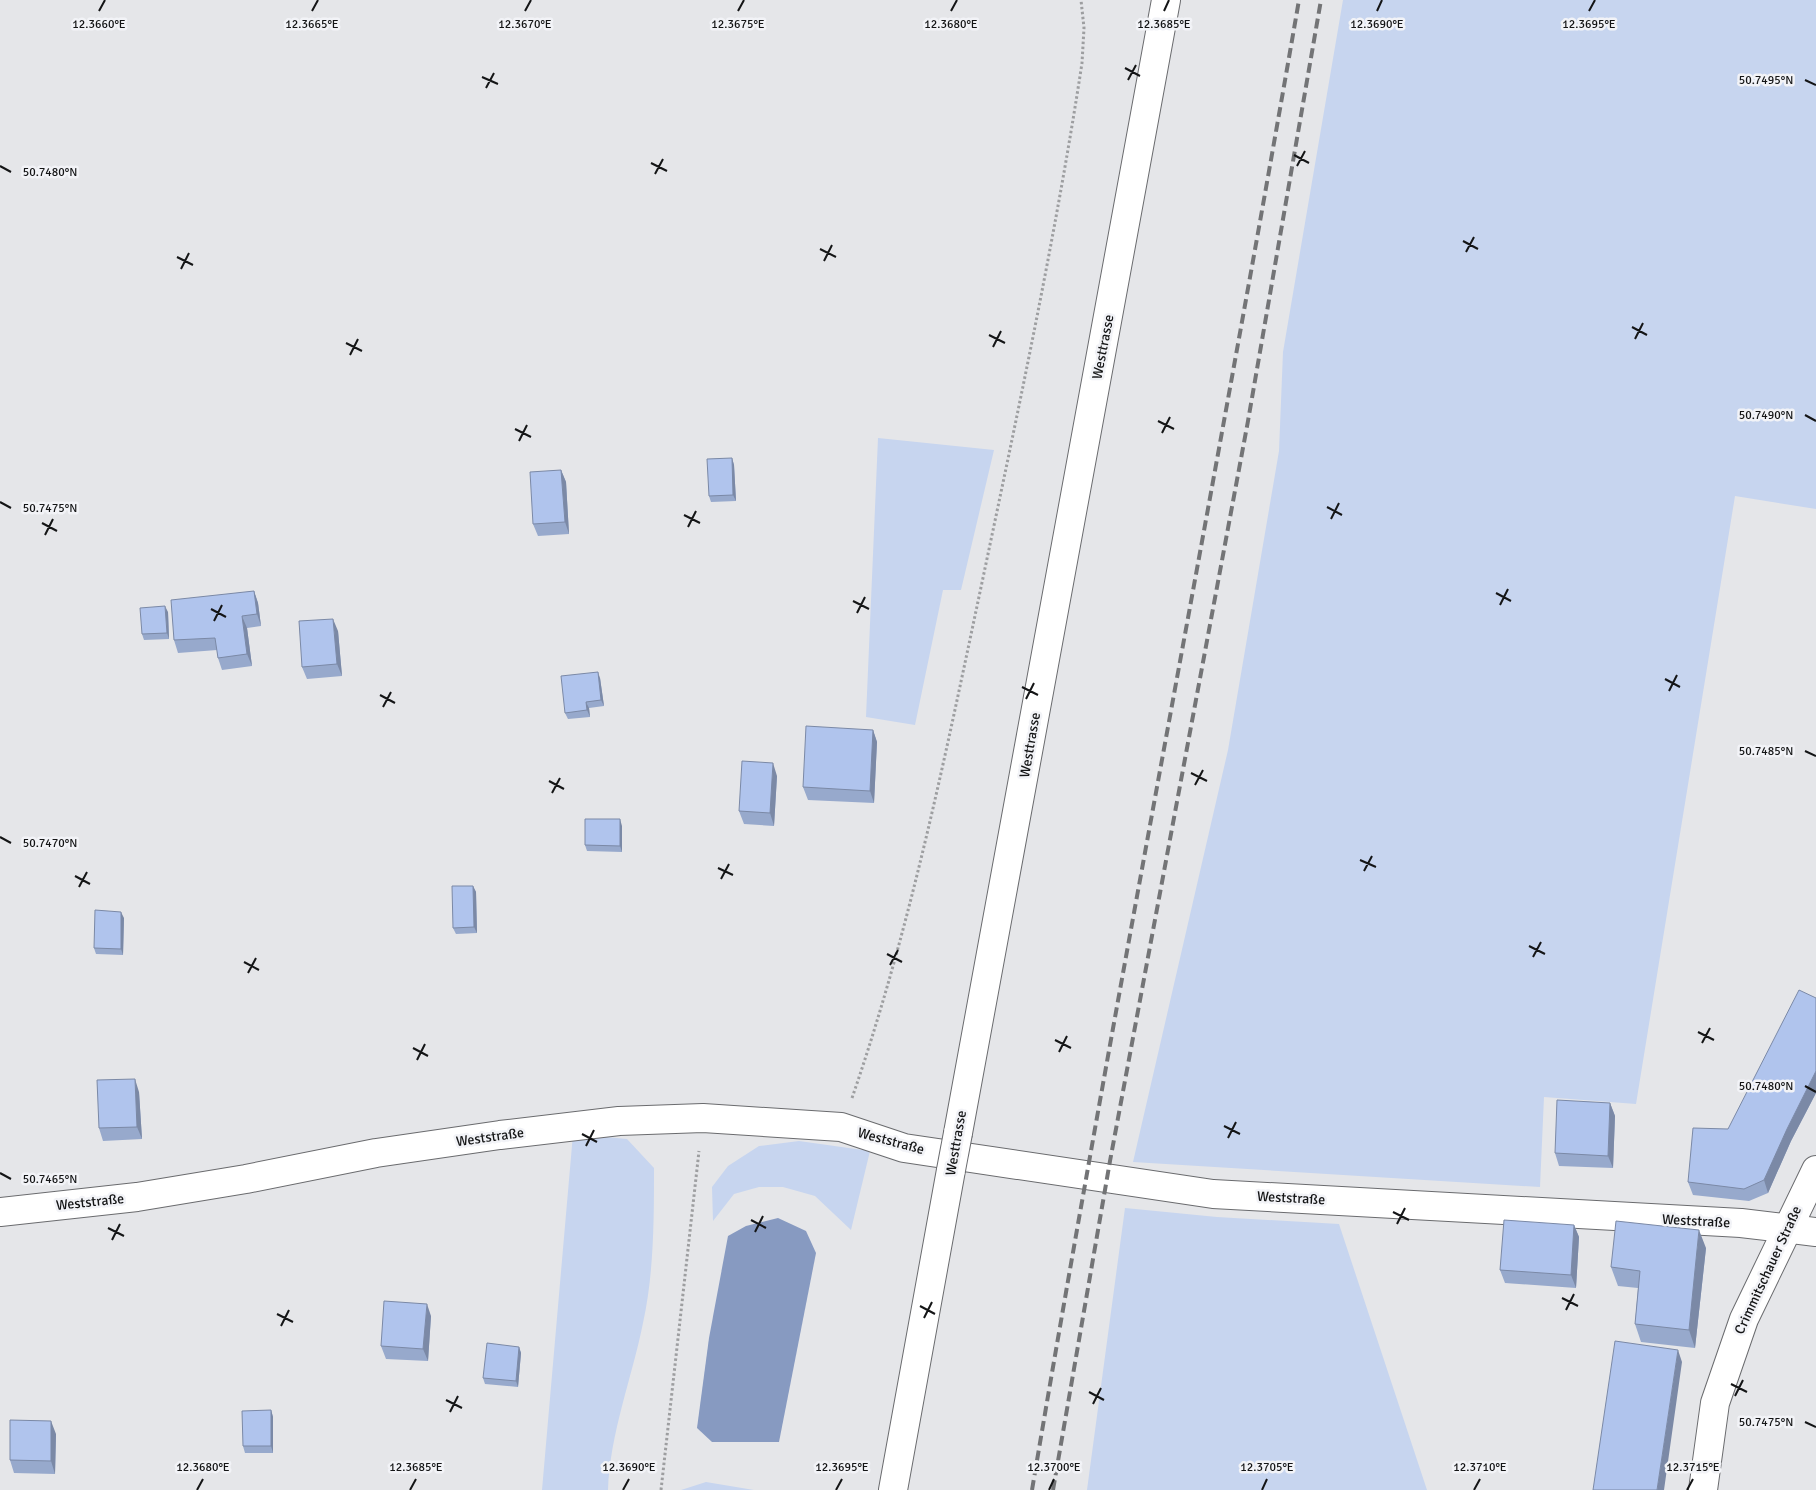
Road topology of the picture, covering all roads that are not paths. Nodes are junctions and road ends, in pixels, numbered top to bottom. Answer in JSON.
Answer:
{"nodes":[{"id":1,"x":1166,"y":0,"type":"edge"},
{"id":2,"x":1816,"y":1170,"type":"edge"},
{"id":3,"x":0,"y":1212,"type":"edge"},
{"id":4,"x":1786,"y":1228,"type":"junction"},
{"id":5,"x":1816,"y":1232,"type":"edge"},
{"id":6,"x":893,"y":1490,"type":"edge"},
{"id":7,"x":1702,"y":1490,"type":"edge"}],
"edges":[{"from":1,"to":6,"type":"street","name":"Westtrasse","bridge":true},
{"from":2,"to":4,"type":"street","name":"Crimmitschauer Straße"},
{"from":3,"to":4,"type":"street","name":"Weststraße"},
{"from":4,"to":5,"type":"street","name":"Weststraße"},
{"from":4,"to":7,"type":"street","name":"Crimmitschauer Straße"}]}
